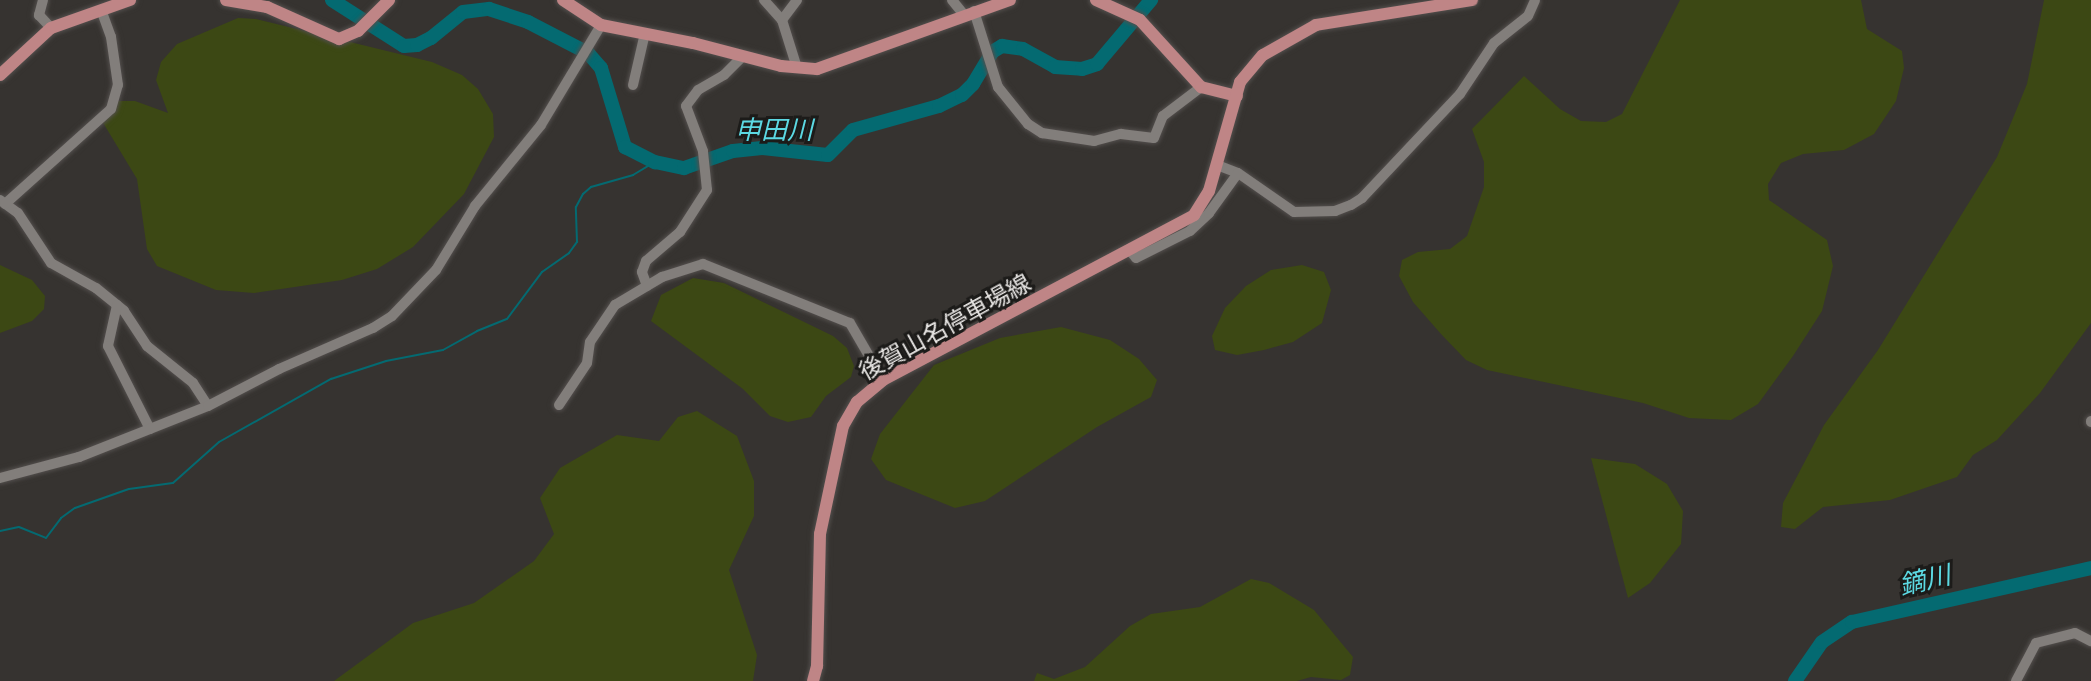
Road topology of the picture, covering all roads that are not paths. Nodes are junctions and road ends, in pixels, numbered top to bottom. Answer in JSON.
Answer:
{"nodes":[{"id":1,"x":43,"y":0,"type":"edge"},
{"id":2,"x":130,"y":0,"type":"edge"},
{"id":3,"x":226,"y":0,"type":"edge"},
{"id":4,"x":389,"y":0,"type":"edge"},
{"id":5,"x":563,"y":0,"type":"edge"},
{"id":6,"x":764,"y":0,"type":"edge"},
{"id":7,"x":797,"y":0,"type":"edge"},
{"id":8,"x":952,"y":0,"type":"edge"},
{"id":9,"x":1010,"y":0,"type":"edge"},
{"id":10,"x":1096,"y":0,"type":"edge"},
{"id":11,"x":1472,"y":0,"type":"edge"},
{"id":12,"x":1535,"y":0,"type":"edge"},
{"id":13,"x":101,"y":10,"type":"junction"},
{"id":14,"x":969,"y":13,"type":"junction"},
{"id":15,"x":782,"y":20,"type":"junction"},
{"id":16,"x":51,"y":28,"type":"junction"},
{"id":17,"x":598,"y":30,"type":"junction"},
{"id":18,"x":645,"y":33,"type":"junction"},
{"id":19,"x":743,"y":56,"type":"junction"},
{"id":20,"x":797,"y":68,"type":"junction"},
{"id":21,"x":0,"y":75,"type":"edge"},
{"id":22,"x":633,"y":85,"type":"dead end"},
{"id":23,"x":1201,"y":87,"type":"junction"},
{"id":24,"x":1237,"y":96,"type":"junction"},
{"id":25,"x":1217,"y":165,"type":"junction"},
{"id":26,"x":1238,"y":173,"type":"junction"},
{"id":27,"x":3,"y":202,"type":"edge"},
{"id":28,"x":1130,"y":251,"type":"junction"},
{"id":29,"x":647,"y":286,"type":"junction"},
{"id":30,"x":117,"y":305,"type":"junction"},
{"id":31,"x":883,"y":380,"type":"junction"},
{"id":32,"x":559,"y":405,"type":"dead end"},
{"id":33,"x":208,"y":406,"type":"junction"},
{"id":34,"x":150,"y":429,"type":"junction"},
{"id":35,"x":0,"y":478,"type":"edge"},
{"id":36,"x":2091,"y":641,"type":"edge"},
{"id":37,"x":813,"y":681,"type":"edge"},
{"id":38,"x":2016,"y":681,"type":"edge"}],
"edges":[{"from":1,"to":16,"type":"street"},
{"from":2,"to":13,"type":"main road"},
{"from":3,"to":4,"type":"main road"},
{"from":5,"to":17,"type":"main road"},
{"from":6,"to":15,"type":"street"},
{"from":7,"to":15,"type":"street"},
{"from":8,"to":14,"type":"street"},
{"from":9,"to":14,"type":"main road"},
{"from":10,"to":23,"type":"main road"},
{"from":11,"to":24,"type":"main road","name":"後賀山名停車場線"},
{"from":12,"to":26,"type":"street"},
{"from":13,"to":16,"type":"main road"},
{"from":13,"to":27,"type":"street"},
{"from":14,"to":20,"type":"main road"},
{"from":14,"to":23,"type":"street"},
{"from":15,"to":20,"type":"street"},
{"from":16,"to":21,"type":"main road"},
{"from":17,"to":18,"type":"main road"},
{"from":17,"to":33,"type":"street"},
{"from":18,"to":19,"type":"main road"},
{"from":18,"to":22,"type":"street"},
{"from":19,"to":20,"type":"main road"},
{"from":19,"to":29,"type":"street"},
{"from":23,"to":24,"type":"main road"},
{"from":24,"to":25,"type":"main road","name":"後賀山名停車場線"},
{"from":25,"to":26,"type":"street"},
{"from":25,"to":28,"type":"main road","name":"後賀山名停車場線"},
{"from":26,"to":28,"type":"street"},
{"from":27,"to":30,"type":"street"},
{"from":28,"to":31,"type":"main road","name":"後賀山名停車場線"},
{"from":29,"to":31,"type":"street"},
{"from":29,"to":32,"type":"street"},
{"from":30,"to":33,"type":"street"},
{"from":30,"to":34,"type":"street"},
{"from":31,"to":37,"type":"main road","name":"後賀山名停車場線"},
{"from":33,"to":34,"type":"street"},
{"from":34,"to":35,"type":"street"},
{"from":36,"to":38,"type":"street"}]}
